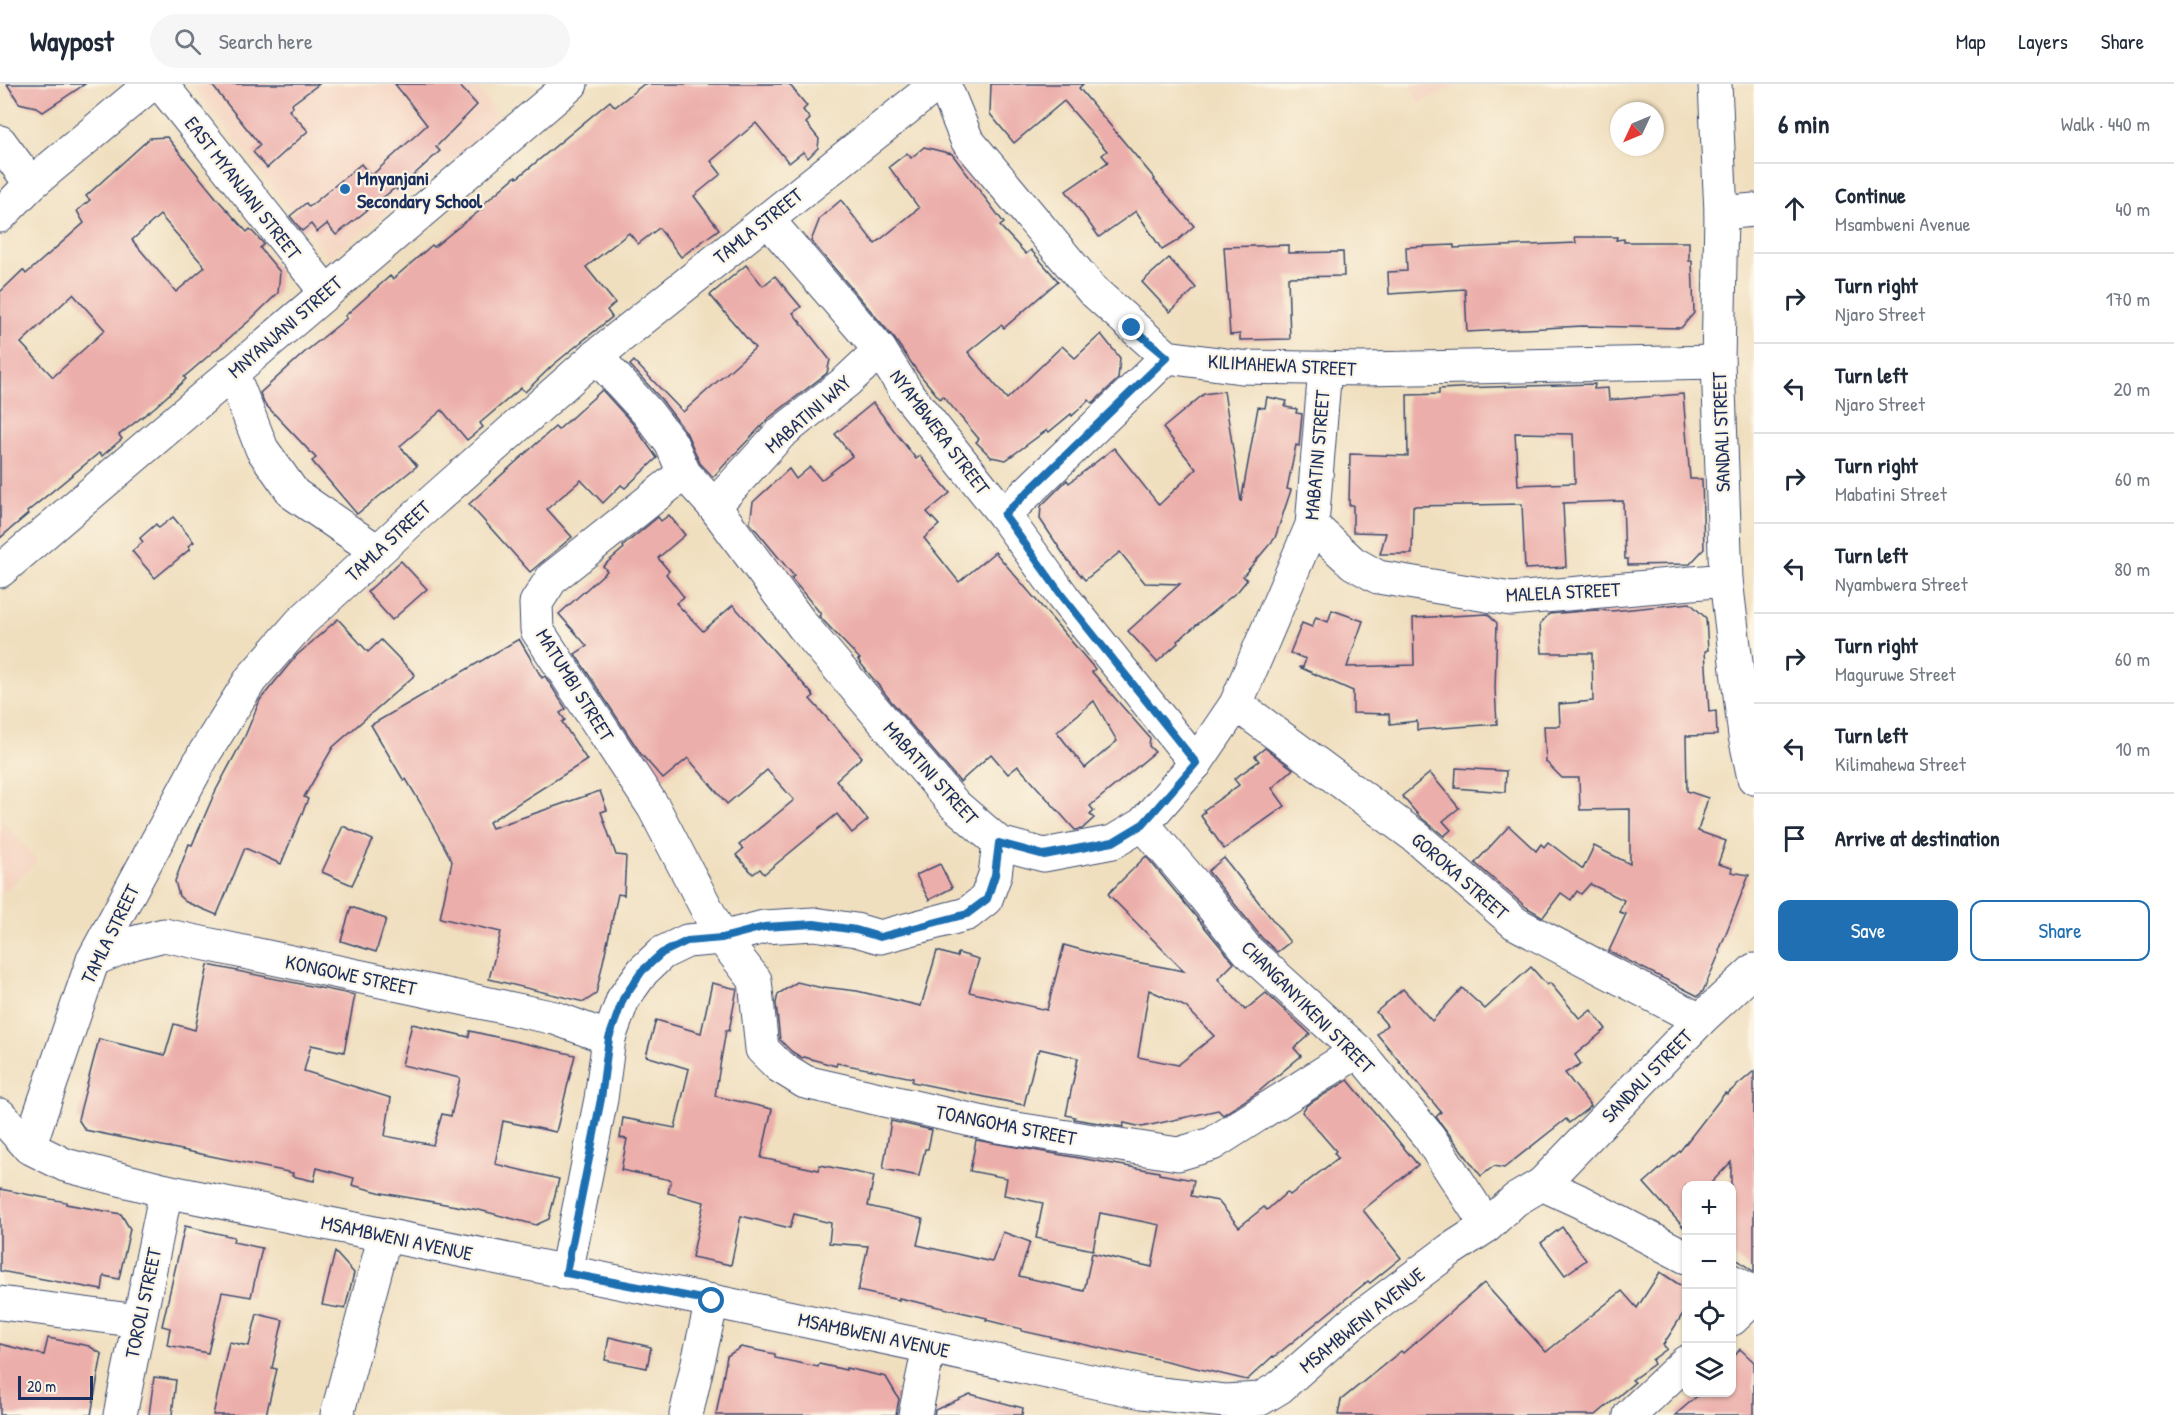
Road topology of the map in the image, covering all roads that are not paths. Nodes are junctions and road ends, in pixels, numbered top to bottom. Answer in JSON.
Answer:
{"nodes":[{"id":1,"x":151,"y":84,"type":"edge"},
{"id":2,"x":161,"y":84,"type":"edge"},
{"id":3,"x":571,"y":84,"type":"edge"},
{"id":4,"x":937,"y":84,"type":"edge"},
{"id":5,"x":944,"y":84,"type":"edge"},
{"id":6,"x":1715,"y":84,"type":"edge"},
{"id":7,"x":0,"y":142,"type":"edge"},
{"id":8,"x":31,"y":184,"type":"junction"},
{"id":9,"x":1754,"y":210,"type":"edge"},
{"id":10,"x":1721,"y":213,"type":"junction"},
{"id":11,"x":0,"y":216,"type":"edge"},
{"id":12,"x":766,"y":219,"type":"junction"},
{"id":13,"x":326,"y":292,"type":"junction"},
{"id":14,"x":880,"y":350,"type":"junction"},
{"id":15,"x":596,"y":356,"type":"junction"},
{"id":16,"x":1167,"y":357,"type":"junction"},
{"id":17,"x":1718,"y":362,"type":"junction"},
{"id":18,"x":1325,"y":368,"type":"junction"},
{"id":19,"x":232,"y":372,"type":"junction"},
{"id":20,"x":684,"y":473,"type":"junction"},
{"id":21,"x":714,"y":506,"type":"junction"},
{"id":22,"x":1004,"y":515,"type":"junction"},
{"id":23,"x":1312,"y":525,"type":"junction"},
{"id":24,"x":377,"y":551,"type":"junction"},
{"id":25,"x":0,"y":571,"type":"edge"},
{"id":26,"x":1726,"y":580,"type":"junction"},
{"id":27,"x":1236,"y":704,"type":"junction"},
{"id":28,"x":1196,"y":763,"type":"junction"},
{"id":29,"x":1754,"y":778,"type":"edge"},
{"id":30,"x":1143,"y":824,"type":"junction"},
{"id":31,"x":999,"y":843,"type":"junction"},
{"id":32,"x":722,"y":938,"type":"junction"},
{"id":33,"x":93,"y":960,"type":"junction"},
{"id":34,"x":1754,"y":970,"type":"edge"},
{"id":35,"x":1700,"y":1020,"type":"junction"},
{"id":36,"x":609,"y":1038,"type":"junction"},
{"id":37,"x":1358,"y":1051,"type":"junction"},
{"id":38,"x":0,"y":1115,"type":"edge"},
{"id":39,"x":29,"y":1147,"type":"junction"},
{"id":40,"x":1542,"y":1184,"type":"junction"},
{"id":41,"x":166,"y":1191,"type":"junction"},
{"id":42,"x":1487,"y":1226,"type":"junction"},
{"id":43,"x":385,"y":1235,"type":"junction"},
{"id":44,"x":1682,"y":1255,"type":"edge"},
{"id":45,"x":566,"y":1273,"type":"junction"},
{"id":46,"x":1736,"y":1284,"type":"edge"},
{"id":47,"x":1754,"y":1293,"type":"edge"},
{"id":48,"x":1754,"y":1298,"type":"edge"},
{"id":49,"x":712,"y":1301,"type":"junction"},
{"id":50,"x":0,"y":1303,"type":"edge"},
{"id":51,"x":1736,"y":1314,"type":"edge"},
{"id":52,"x":139,"y":1321,"type":"junction"},
{"id":53,"x":929,"y":1347,"type":"junction"},
{"id":54,"x":1682,"y":1366,"type":"edge"},
{"id":55,"x":1141,"y":1404,"type":"edge"},
{"id":56,"x":1263,"y":1407,"type":"edge"},
{"id":57,"x":120,"y":1415,"type":"edge"},
{"id":58,"x":337,"y":1415,"type":"edge"},
{"id":59,"x":686,"y":1415,"type":"edge"},
{"id":60,"x":915,"y":1415,"type":"edge"},
{"id":61,"x":1630,"y":1415,"type":"edge"}],
"edges":[{"from":1,"to":8,"type":"street"},
{"from":2,"to":13,"type":"street","name":"EAST MYANJANI STREET"},
{"from":3,"to":13,"type":"street","name":"MNYANJANI STREET"},
{"from":4,"to":12,"type":"street","name":"TAMLA STREET"},
{"from":5,"to":16,"type":"street"},
{"from":6,"to":10,"type":"street","name":"SANDALI STREET"},
{"from":7,"to":8,"type":"street"},
{"from":8,"to":11,"type":"street"},
{"from":9,"to":10,"type":"street"},
{"from":10,"to":17,"type":"street","name":"SANDALI STREET"},
{"from":12,"to":14,"type":"street","name":"NYAMBWERA STREET"},
{"from":12,"to":15,"type":"street","name":"TAMLA STREET"},
{"from":13,"to":19,"type":"street","name":"MNYANJANI STREET"},
{"from":14,"to":21,"type":"street","name":"MABATINI WAY"},
{"from":14,"to":22,"type":"street","name":"NYAMBWERA STREET"},
{"from":15,"to":20,"type":"street","name":"MABATINI STREET"},
{"from":15,"to":24,"type":"street","name":"TAMLA STREET"},
{"from":16,"to":18,"type":"street","name":"KILIMAHEWA STREET"},
{"from":16,"to":22,"type":"street"},
{"from":17,"to":18,"type":"street","name":"KILIMAHEWA STREET"},
{"from":17,"to":26,"type":"street","name":"SANDALI STREET"},
{"from":18,"to":23,"type":"street","name":"MABATINI STREET"},
{"from":19,"to":24,"type":"street"},
{"from":19,"to":25,"type":"street","name":"MNYANJANI STREET"},
{"from":20,"to":21,"type":"street","name":"MABATINI STREET"},
{"from":20,"to":32,"type":"street","name":"MATUMBI STREET"},
{"from":21,"to":31,"type":"street","name":"MABATINI STREET"},
{"from":22,"to":28,"type":"street","name":"NYAMBWERA STREET"},
{"from":23,"to":26,"type":"street","name":"MALELA STREET"},
{"from":23,"to":27,"type":"street","name":"MABATINI STREET"},
{"from":24,"to":33,"type":"street","name":"TAMLA STREET"},
{"from":26,"to":29,"type":"street","name":"SANDALI STREET"},
{"from":27,"to":28,"type":"street","name":"MABATINI STREET"},
{"from":27,"to":35,"type":"street","name":"GOROKA STREET"},
{"from":28,"to":30,"type":"street","name":"MABATINI STREET"},
{"from":30,"to":31,"type":"street","name":"MABATINI STREET"},
{"from":30,"to":37,"type":"street","name":"CHANGANYIKENI STREET"},
{"from":31,"to":32,"type":"street"},
{"from":32,"to":36,"type":"street"},
{"from":32,"to":37,"type":"street","name":"TOANGOMA STREET"},
{"from":33,"to":36,"type":"street","name":"KONGOWE STREET"},
{"from":33,"to":39,"type":"street","name":"TAMLA STREET"},
{"from":34,"to":35,"type":"street","name":"SANDALI STREET"},
{"from":35,"to":40,"type":"street","name":"SANDALI STREET"},
{"from":36,"to":45,"type":"street"},
{"from":37,"to":42,"type":"street","name":"CHANGANYIKENI STREET"},
{"from":38,"to":39,"type":"street","name":"MSAMBWENI AVENUE"},
{"from":39,"to":41,"type":"street","name":"MSAMBWENI AVENUE"},
{"from":40,"to":42,"type":"street","name":"MSAMBWENI AVENUE"},
{"from":40,"to":44,"type":"street"},
{"from":41,"to":43,"type":"street","name":"MSAMBWENI AVENUE"},
{"from":41,"to":52,"type":"street","name":"TOROLI STREET"},
{"from":42,"to":56,"type":"street","name":"MSAMBWENI AVENUE"},
{"from":43,"to":45,"type":"street","name":"MSAMBWENI AVENUE"},
{"from":43,"to":58,"type":"street"},
{"from":45,"to":49,"type":"street","name":"MSAMBWENI AVENUE"},
{"from":46,"to":47,"type":"street"},
{"from":48,"to":51,"type":"street"},
{"from":49,"to":53,"type":"street","name":"MSAMBWENI AVENUE"},
{"from":49,"to":59,"type":"street"},
{"from":50,"to":52,"type":"street"},
{"from":52,"to":57,"type":"street","name":"TOROLI STREET"},
{"from":53,"to":55,"type":"street","name":"MSAMBWENI AVENUE"},
{"from":53,"to":60,"type":"street"},
{"from":54,"to":61,"type":"street"},
{"from":55,"to":56,"type":"street","name":"MSAMBWENI AVENUE"}]}
